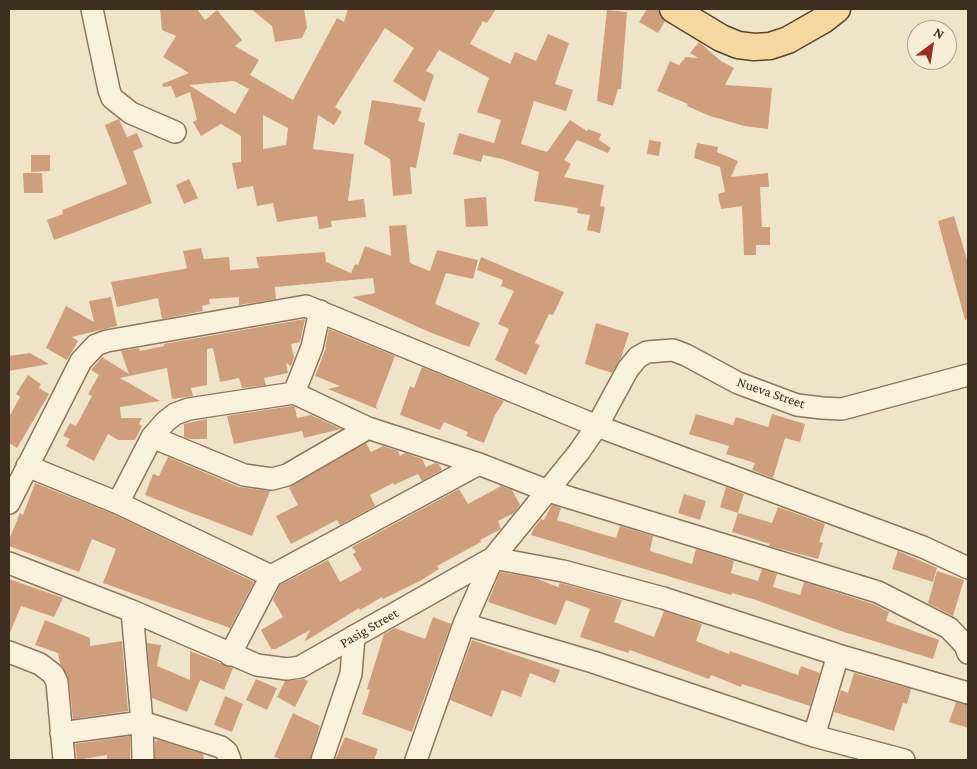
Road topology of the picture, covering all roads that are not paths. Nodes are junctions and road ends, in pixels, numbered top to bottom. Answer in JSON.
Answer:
{"nodes":[{"id":1,"x":92,"y":9,"type":"edge"},
{"id":2,"x":672,"y":9,"type":"edge"},
{"id":3,"x":837,"y":9,"type":"edge"},
{"id":4,"x":175,"y":132,"type":"dead end"},
{"id":5,"x":320,"y":311,"type":"junction"},
{"id":6,"x":638,"y":357,"type":"joint"},
{"id":7,"x":968,"y":375,"type":"edge"},
{"id":8,"x":294,"y":393,"type":"junction"},
{"id":9,"x":597,"y":426,"type":"junction"},
{"id":10,"x":368,"y":428,"type":"junction"},
{"id":11,"x":152,"y":437,"type":"junction"},
{"id":12,"x":479,"y":464,"type":"junction"},
{"id":13,"x":28,"y":466,"type":"junction"},
{"id":14,"x":548,"y":491,"type":"junction"},
{"id":15,"x":9,"y":503,"type":"edge"},
{"id":16,"x":118,"y":503,"type":"junction"},
{"id":17,"x":493,"y":558,"type":"junction"},
{"id":18,"x":9,"y":563,"type":"edge"},
{"id":19,"x":968,"y":568,"type":"edge"},
{"id":20,"x":271,"y":576,"type":"junction"},
{"id":21,"x":132,"y":611,"type":"junction"},
{"id":22,"x":464,"y":624,"type":"junction"},
{"id":23,"x":354,"y":636,"type":"junction"},
{"id":24,"x":9,"y":652,"type":"edge"},
{"id":25,"x":968,"y":653,"type":"edge"},
{"id":26,"x":230,"y":654,"type":"junction"},
{"id":27,"x":838,"y":655,"type":"junction"},
{"id":28,"x":968,"y":693,"type":"edge"},
{"id":29,"x":142,"y":722,"type":"junction"},
{"id":30,"x":61,"y":733,"type":"junction"},
{"id":31,"x":814,"y":736,"type":"junction"},
{"id":32,"x":64,"y":760,"type":"edge"},
{"id":33,"x":143,"y":760,"type":"edge"},
{"id":34,"x":230,"y":760,"type":"edge"},
{"id":35,"x":322,"y":760,"type":"edge"},
{"id":36,"x":416,"y":760,"type":"edge"},
{"id":37,"x":904,"y":760,"type":"edge"}],
"edges":[{"from":1,"to":4,"type":"street"},
{"from":2,"to":3,"type":"main road"},
{"from":5,"to":8,"type":"street"},
{"from":5,"to":9,"type":"street"},
{"from":5,"to":13,"type":"street"},
{"from":6,"to":7,"type":"street","name":"Nueva Street"},
{"from":6,"to":9,"type":"street","name":"Pasig Street"},
{"from":8,"to":10,"type":"street"},
{"from":8,"to":11,"type":"street"},
{"from":9,"to":14,"type":"street","name":"Pasig Street"},
{"from":9,"to":19,"type":"street"},
{"from":10,"to":11,"type":"street"},
{"from":10,"to":12,"type":"street"},
{"from":11,"to":16,"type":"street"},
{"from":12,"to":14,"type":"street"},
{"from":12,"to":20,"type":"street"},
{"from":13,"to":15,"type":"street"},
{"from":13,"to":16,"type":"street"},
{"from":14,"to":17,"type":"street","name":"Pasig Street"},
{"from":14,"to":25,"type":"street"},
{"from":16,"to":20,"type":"street"},
{"from":17,"to":22,"type":"street"},
{"from":17,"to":23,"type":"street","name":"Pasig Street"},
{"from":17,"to":27,"type":"street"},
{"from":18,"to":21,"type":"street","name":"Pasig Street"},
{"from":20,"to":26,"type":"street"},
{"from":21,"to":26,"type":"street","name":"Pasig Street"},
{"from":21,"to":29,"type":"street"},
{"from":22,"to":31,"type":"street"},
{"from":22,"to":36,"type":"street"},
{"from":23,"to":26,"type":"street","name":"Pasig Street"},
{"from":23,"to":35,"type":"street"},
{"from":24,"to":30,"type":"street"},
{"from":27,"to":28,"type":"street"},
{"from":27,"to":31,"type":"street"},
{"from":29,"to":30,"type":"street"},
{"from":29,"to":33,"type":"street"},
{"from":29,"to":34,"type":"street"},
{"from":30,"to":32,"type":"street"},
{"from":31,"to":37,"type":"street"}]}
